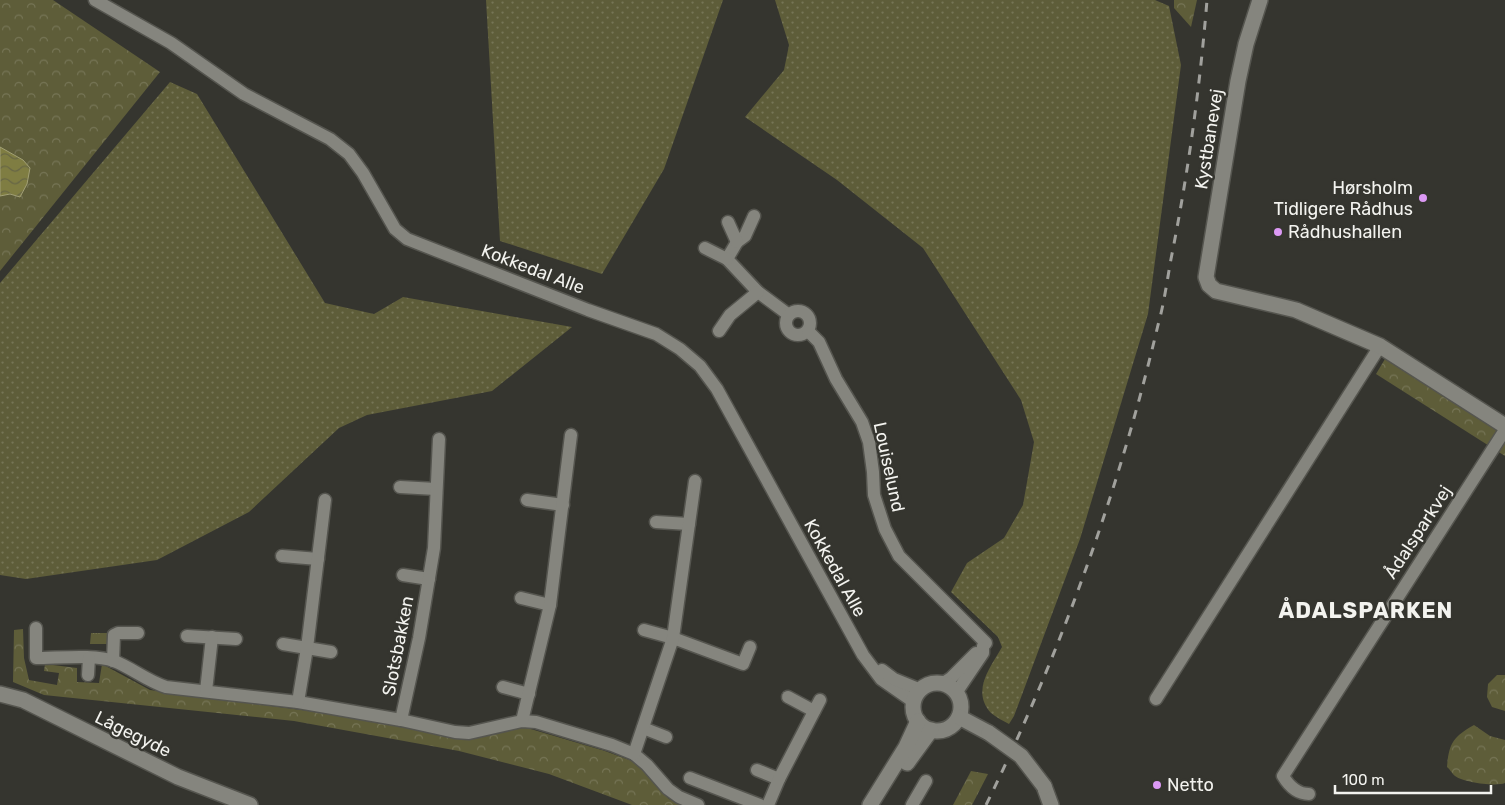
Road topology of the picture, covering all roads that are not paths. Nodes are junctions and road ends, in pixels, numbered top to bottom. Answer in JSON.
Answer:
{"nodes":[{"id":1,"x":95,"y":0,"type":"edge"},
{"id":2,"x":1260,"y":0,"type":"edge"},
{"id":3,"x":754,"y":216,"type":"dead end"},
{"id":4,"x":728,"y":222,"type":"dead end"},
{"id":5,"x":737,"y":242,"type":"junction"},
{"id":6,"x":705,"y":248,"type":"dead end"},
{"id":7,"x":727,"y":259,"type":"junction"},
{"id":8,"x":758,"y":292,"type":"junction"},
{"id":9,"x":719,"y":331,"type":"dead end"},
{"id":10,"x":1380,"y":346,"type":"junction"},
{"id":11,"x":1505,"y":426,"type":"edge"},
{"id":12,"x":1505,"y":430,"type":"edge"},
{"id":13,"x":571,"y":436,"type":"dead end"},
{"id":14,"x":439,"y":439,"type":"dead end"},
{"id":15,"x":695,"y":481,"type":"dead end"},
{"id":16,"x":400,"y":487,"type":"dead end"},
{"id":17,"x":436,"y":489,"type":"junction"},
{"id":18,"x":325,"y":500,"type":"dead end"},
{"id":19,"x":527,"y":500,"type":"dead end"},
{"id":20,"x":564,"y":505,"type":"junction"},
{"id":21,"x":656,"y":522,"type":"dead end"},
{"id":22,"x":689,"y":524,"type":"junction"},
{"id":23,"x":282,"y":556,"type":"dead end"},
{"id":24,"x":318,"y":559,"type":"junction"},
{"id":25,"x":403,"y":575,"type":"dead end"},
{"id":26,"x":429,"y":579,"type":"junction"},
{"id":27,"x":521,"y":598,"type":"dead end"},
{"id":28,"x":550,"y":605,"type":"junction"},
{"id":29,"x":36,"y":628,"type":"dead end"},
{"id":30,"x":644,"y":630,"type":"dead end"},
{"id":31,"x":138,"y":633,"type":"dead end"},
{"id":32,"x":187,"y":636,"type":"dead end"},
{"id":33,"x":212,"y":637,"type":"junction"},
{"id":34,"x":673,"y":638,"type":"junction"},
{"id":35,"x":236,"y":639,"type":"dead end"},
{"id":36,"x":283,"y":644,"type":"dead end"},
{"id":37,"x":983,"y":646,"type":"junction"},
{"id":38,"x":750,"y":647,"type":"dead end"},
{"id":39,"x":307,"y":648,"type":"junction"},
{"id":40,"x":331,"y":652,"type":"dead end"},
{"id":41,"x":88,"y":658,"type":"junction"},
{"id":42,"x":113,"y":661,"type":"junction"},
{"id":43,"x":88,"y":675,"type":"dead end"},
{"id":44,"x":942,"y":684,"type":"junction"},
{"id":45,"x":503,"y":687,"type":"dead end"},
{"id":46,"x":206,"y":691,"type":"junction"},
{"id":47,"x":956,"y":693,"type":"junction"},
{"id":48,"x":0,"y":694,"type":"edge"},
{"id":49,"x":529,"y":694,"type":"junction"},
{"id":50,"x":917,"y":696,"type":"junction"},
{"id":51,"x":788,"y":697,"type":"dead end"},
{"id":52,"x":1156,"y":699,"type":"dead end"},
{"id":53,"x":820,"y":700,"type":"dead end"},
{"id":54,"x":298,"y":702,"type":"junction"},
{"id":55,"x":814,"y":711,"type":"junction"},
{"id":56,"x":958,"y":717,"type":"junction"},
{"id":57,"x":401,"y":720,"type":"junction"},
{"id":58,"x":522,"y":720,"type":"junction"},
{"id":59,"x":918,"y":721,"type":"junction"},
{"id":60,"x":643,"y":728,"type":"junction"},
{"id":61,"x":931,"y":730,"type":"junction"},
{"id":62,"x":666,"y":737,"type":"dead end"},
{"id":63,"x":634,"y":754,"type":"junction"},
{"id":64,"x":757,"y":770,"type":"dead end"},
{"id":65,"x":690,"y":778,"type":"dead end"},
{"id":66,"x":779,"y":779,"type":"junction"},
{"id":67,"x":926,"y":781,"type":"dead end"},
{"id":68,"x":1309,"y":794,"type":"dead end"},
{"id":69,"x":250,"y":805,"type":"edge"},
{"id":70,"x":698,"y":805,"type":"edge"},
{"id":71,"x":760,"y":805,"type":"edge"},
{"id":72,"x":768,"y":805,"type":"edge"},
{"id":73,"x":870,"y":805,"type":"edge"},
{"id":74,"x":881,"y":805,"type":"edge"},
{"id":75,"x":912,"y":805,"type":"edge"},
{"id":76,"x":1051,"y":805,"type":"edge"}],
"edges":[{"from":1,"to":50,"type":"street","name":"Kokkedal Alle"},
{"from":2,"to":10,"type":"street","name":"Kystbanevej"},
{"from":3,"to":5,"type":"street"},
{"from":4,"to":5,"type":"street"},
{"from":5,"to":7,"type":"street"},
{"from":6,"to":7,"type":"street"},
{"from":7,"to":8,"type":"street"},
{"from":8,"to":9,"type":"street"},
{"from":8,"to":37,"type":"street","name":"Louiselund"},
{"from":10,"to":11,"type":"street"},
{"from":10,"to":52,"type":"street"},
{"from":12,"to":68,"type":"street","name":"Ådalsparkvej"},
{"from":13,"to":20,"type":"street"},
{"from":14,"to":17,"type":"street","name":"Slotsbakken"},
{"from":15,"to":22,"type":"street"},
{"from":16,"to":17,"type":"street"},
{"from":17,"to":26,"type":"street","name":"Slotsbakken"},
{"from":18,"to":24,"type":"street"},
{"from":19,"to":20,"type":"street"},
{"from":20,"to":28,"type":"street"},
{"from":21,"to":22,"type":"street"},
{"from":22,"to":34,"type":"street"},
{"from":23,"to":24,"type":"street"},
{"from":24,"to":39,"type":"street"},
{"from":25,"to":26,"type":"street","name":"Slotsbakken"},
{"from":26,"to":57,"type":"street","name":"Slotsbakken"},
{"from":27,"to":28,"type":"street"},
{"from":28,"to":49,"type":"street"},
{"from":29,"to":41,"type":"street","name":"Slotsbakken"},
{"from":30,"to":34,"type":"street"},
{"from":31,"to":42,"type":"street"},
{"from":32,"to":33,"type":"street"},
{"from":33,"to":35,"type":"street"},
{"from":33,"to":46,"type":"street"},
{"from":34,"to":38,"type":"street"},
{"from":34,"to":60,"type":"street"},
{"from":36,"to":39,"type":"street"},
{"from":37,"to":44,"type":"street"},
{"from":37,"to":47,"type":"street"},
{"from":39,"to":40,"type":"street"},
{"from":39,"to":54,"type":"street"},
{"from":41,"to":42,"type":"street","name":"Slotsbakken"},
{"from":41,"to":43,"type":"street"},
{"from":42,"to":46,"type":"street","name":"Slotsbakken"},
{"from":44,"to":47,"type":"street"},
{"from":44,"to":50,"type":"street"},
{"from":45,"to":49,"type":"street"},
{"from":46,"to":54,"type":"street","name":"Slotsbakken"},
{"from":47,"to":56,"type":"street"},
{"from":48,"to":69,"type":"street","name":"Lågegyde"},
{"from":49,"to":58,"type":"street"},
{"from":50,"to":59,"type":"street"},
{"from":51,"to":55,"type":"street"},
{"from":53,"to":55,"type":"street"},
{"from":54,"to":57,"type":"street","name":"Slotsbakken"},
{"from":55,"to":66,"type":"street"},
{"from":56,"to":61,"type":"street"},
{"from":56,"to":76,"type":"street","bridge":true},
{"from":57,"to":58,"type":"street","name":"Slotsbakken"},
{"from":58,"to":63,"type":"street","name":"Slotsbakken"},
{"from":59,"to":61,"type":"street"},
{"from":59,"to":73,"type":"street"},
{"from":60,"to":62,"type":"street"},
{"from":60,"to":63,"type":"street"},
{"from":61,"to":74,"type":"street"},
{"from":63,"to":70,"type":"street","name":"Slotsbakken"},
{"from":64,"to":66,"type":"street"},
{"from":65,"to":71,"type":"street"},
{"from":66,"to":72,"type":"street"},
{"from":67,"to":75,"type":"street"}]}
